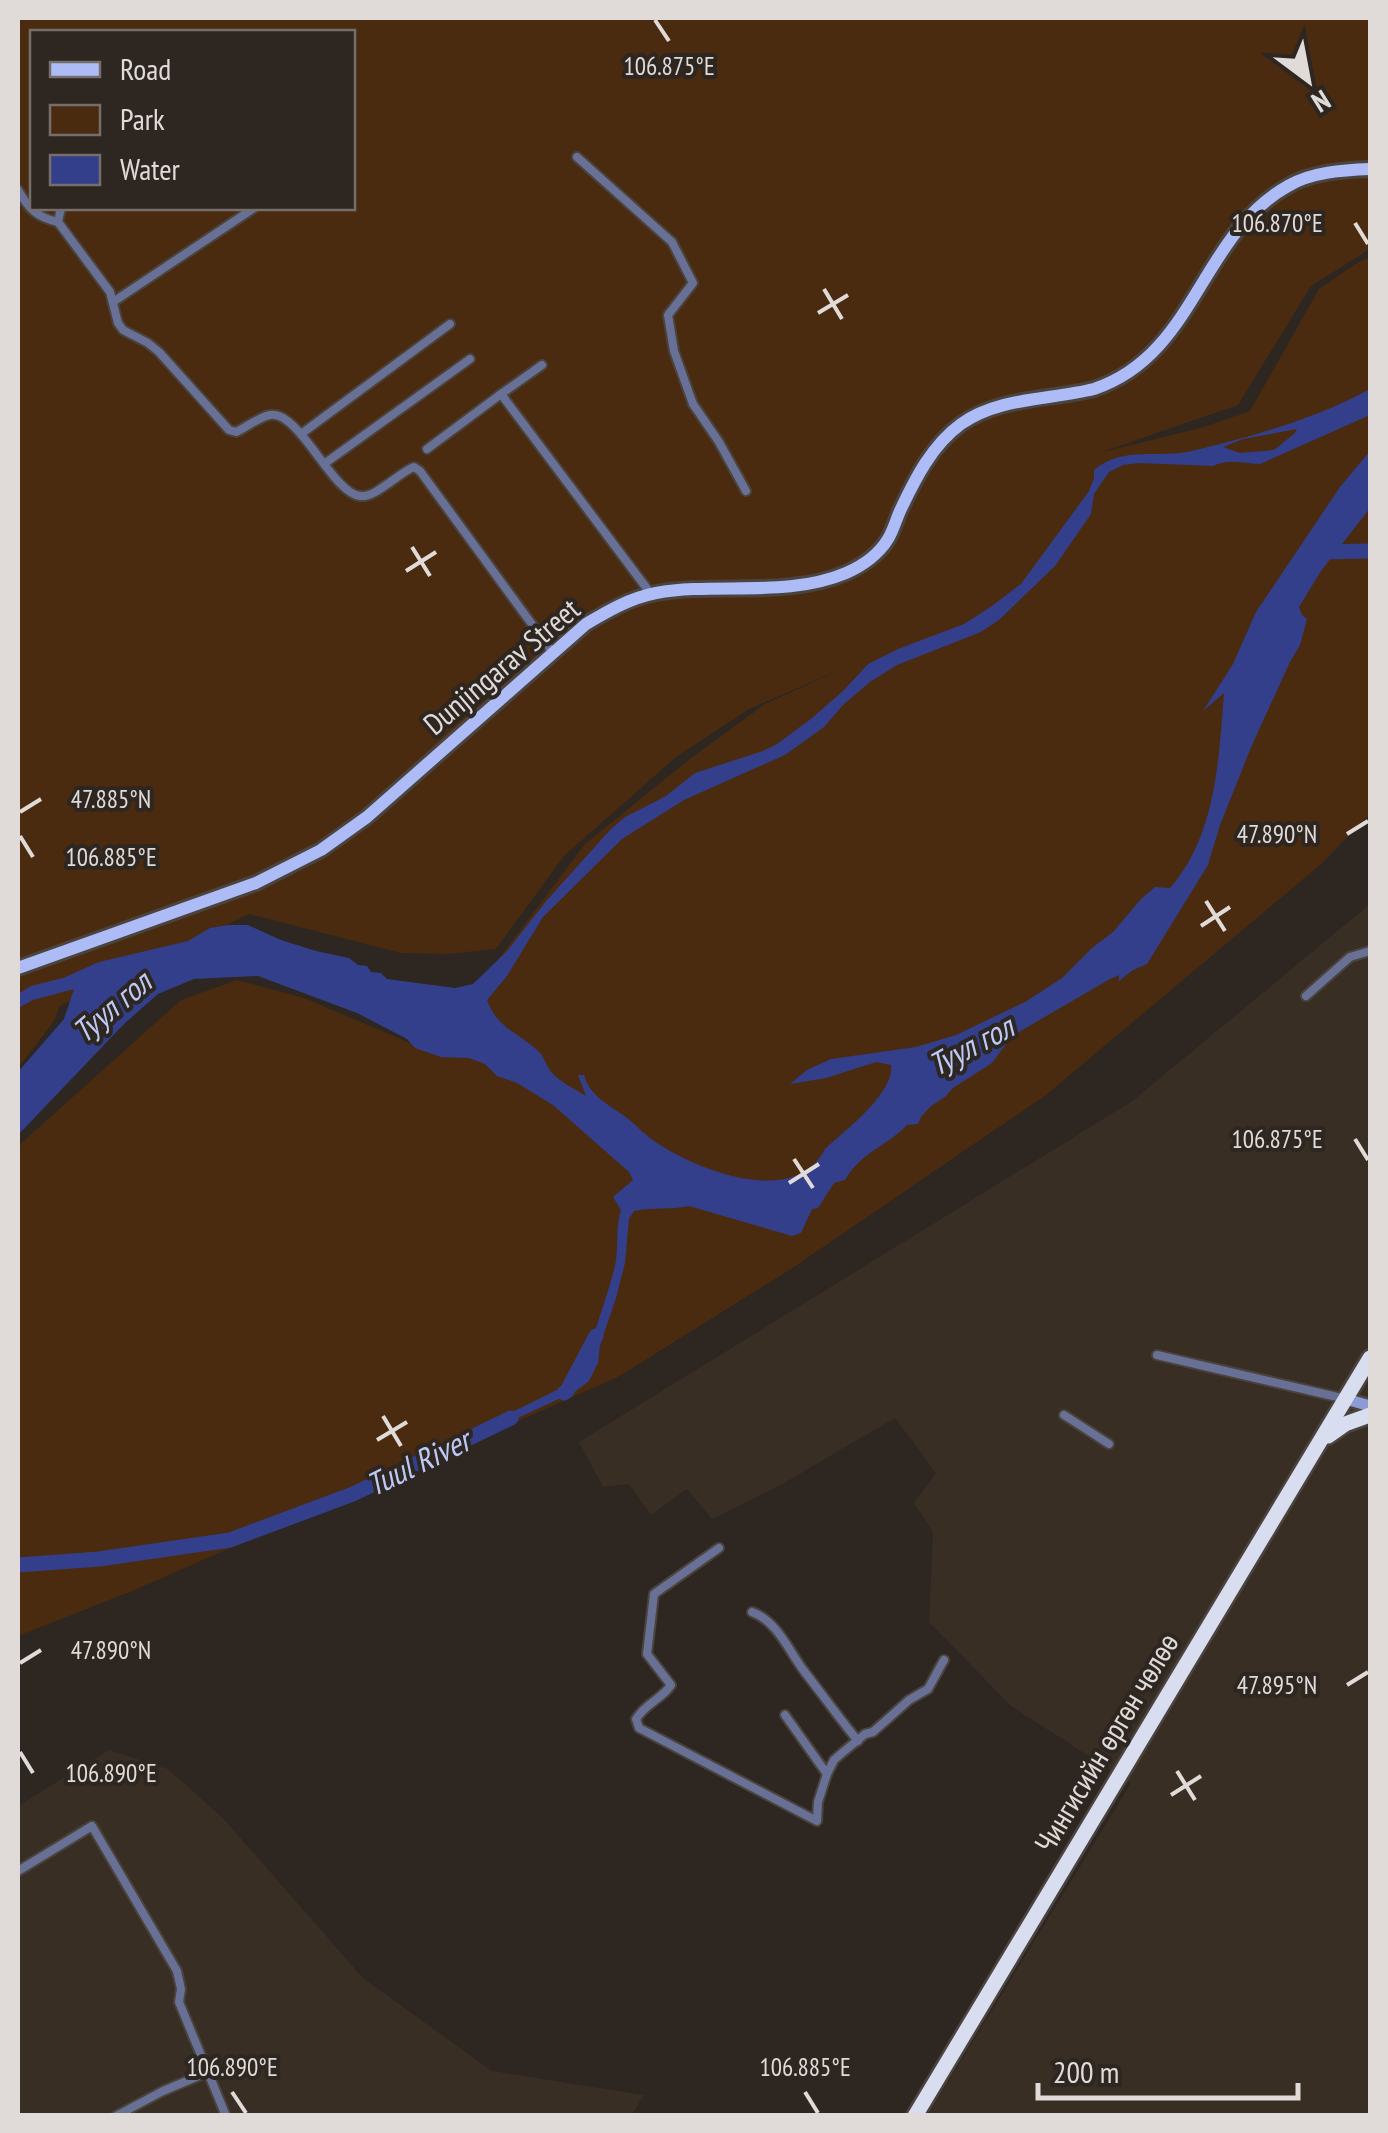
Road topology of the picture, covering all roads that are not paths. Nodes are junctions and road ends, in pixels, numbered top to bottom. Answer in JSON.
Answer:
{"nodes":[{"id":1,"x":576,"y":157,"type":"dead end"},
{"id":2,"x":1370,"y":168,"type":"edge"},
{"id":3,"x":31,"y":210,"type":"edge"},
{"id":4,"x":60,"y":210,"type":"edge"},
{"id":5,"x":251,"y":210,"type":"edge"},
{"id":6,"x":58,"y":222,"type":"junction"},
{"id":7,"x":112,"y":302,"type":"junction"},
{"id":8,"x":450,"y":324,"type":"dead end"},
{"id":9,"x":470,"y":359,"type":"dead end"},
{"id":10,"x":542,"y":365,"type":"dead end"},
{"id":11,"x":502,"y":394,"type":"junction"},
{"id":12,"x":301,"y":434,"type":"junction"},
{"id":13,"x":427,"y":448,"type":"dead end"},
{"id":14,"x":324,"y":464,"type":"junction"},
{"id":15,"x":746,"y":491,"type":"dead end"},
{"id":16,"x":651,"y":594,"type":"junction"},
{"id":17,"x":553,"y":654,"type":"junction"},
{"id":18,"x":1370,"y":950,"type":"edge"},
{"id":19,"x":18,"y":968,"type":"edge"},
{"id":20,"x":1306,"y":996,"type":"dead end"},
{"id":21,"x":1156,"y":1355,"type":"dead end"},
{"id":22,"x":1370,"y":1358,"type":"edge"},
{"id":23,"x":1346,"y":1399,"type":"junction"},
{"id":24,"x":1370,"y":1406,"type":"edge"},
{"id":25,"x":1064,"y":1415,"type":"dead end"},
{"id":26,"x":1370,"y":1415,"type":"edge"},
{"id":27,"x":1320,"y":1442,"type":"junction"},
{"id":28,"x":1109,"y":1444,"type":"dead end"},
{"id":29,"x":719,"y":1548,"type":"dead end"},
{"id":30,"x":752,"y":1612,"type":"dead end"},
{"id":31,"x":944,"y":1660,"type":"dead end"},
{"id":32,"x":785,"y":1715,"type":"dead end"},
{"id":33,"x":858,"y":1741,"type":"junction"},
{"id":34,"x":827,"y":1774,"type":"junction"},
{"id":35,"x":18,"y":1871,"type":"edge"},
{"id":36,"x":208,"y":2072,"type":"junction"},
{"id":37,"x":116,"y":2116,"type":"edge"},
{"id":38,"x":226,"y":2116,"type":"edge"},
{"id":39,"x":915,"y":2116,"type":"edge"}],
"edges":[{"from":1,"to":15,"type":"street"},
{"from":2,"to":16,"type":"main road","name":"Dunjingarav Street"},
{"from":3,"to":6,"type":"street"},
{"from":4,"to":6,"type":"street"},
{"from":5,"to":7,"type":"street"},
{"from":6,"to":7,"type":"street"},
{"from":7,"to":12,"type":"street"},
{"from":8,"to":12,"type":"street"},
{"from":9,"to":14,"type":"street"},
{"from":10,"to":11,"type":"street"},
{"from":11,"to":13,"type":"street"},
{"from":11,"to":16,"type":"street"},
{"from":12,"to":14,"type":"street"},
{"from":14,"to":17,"type":"street"},
{"from":16,"to":17,"type":"main road","name":"Dunjingarav Street"},
{"from":17,"to":19,"type":"main road","name":"Dunjingarav Street"},
{"from":18,"to":20,"type":"street"},
{"from":21,"to":23,"type":"street"},
{"from":22,"to":23,"type":"highway","name":"Чингисийн өргөн чөлөө"},
{"from":23,"to":24,"type":"main road"},
{"from":23,"to":27,"type":"highway","name":"Чингисийн өргөн чөлөө"},
{"from":25,"to":28,"type":"street"},
{"from":26,"to":27,"type":"highway"},
{"from":27,"to":39,"type":"highway","name":"Чингисийн өргөн чөлөө"},
{"from":29,"to":34,"type":"street"},
{"from":30,"to":33,"type":"street"},
{"from":31,"to":33,"type":"street"},
{"from":32,"to":34,"type":"street"},
{"from":33,"to":34,"type":"street"},
{"from":35,"to":36,"type":"street"},
{"from":36,"to":37,"type":"street"},
{"from":36,"to":38,"type":"street"}]}
